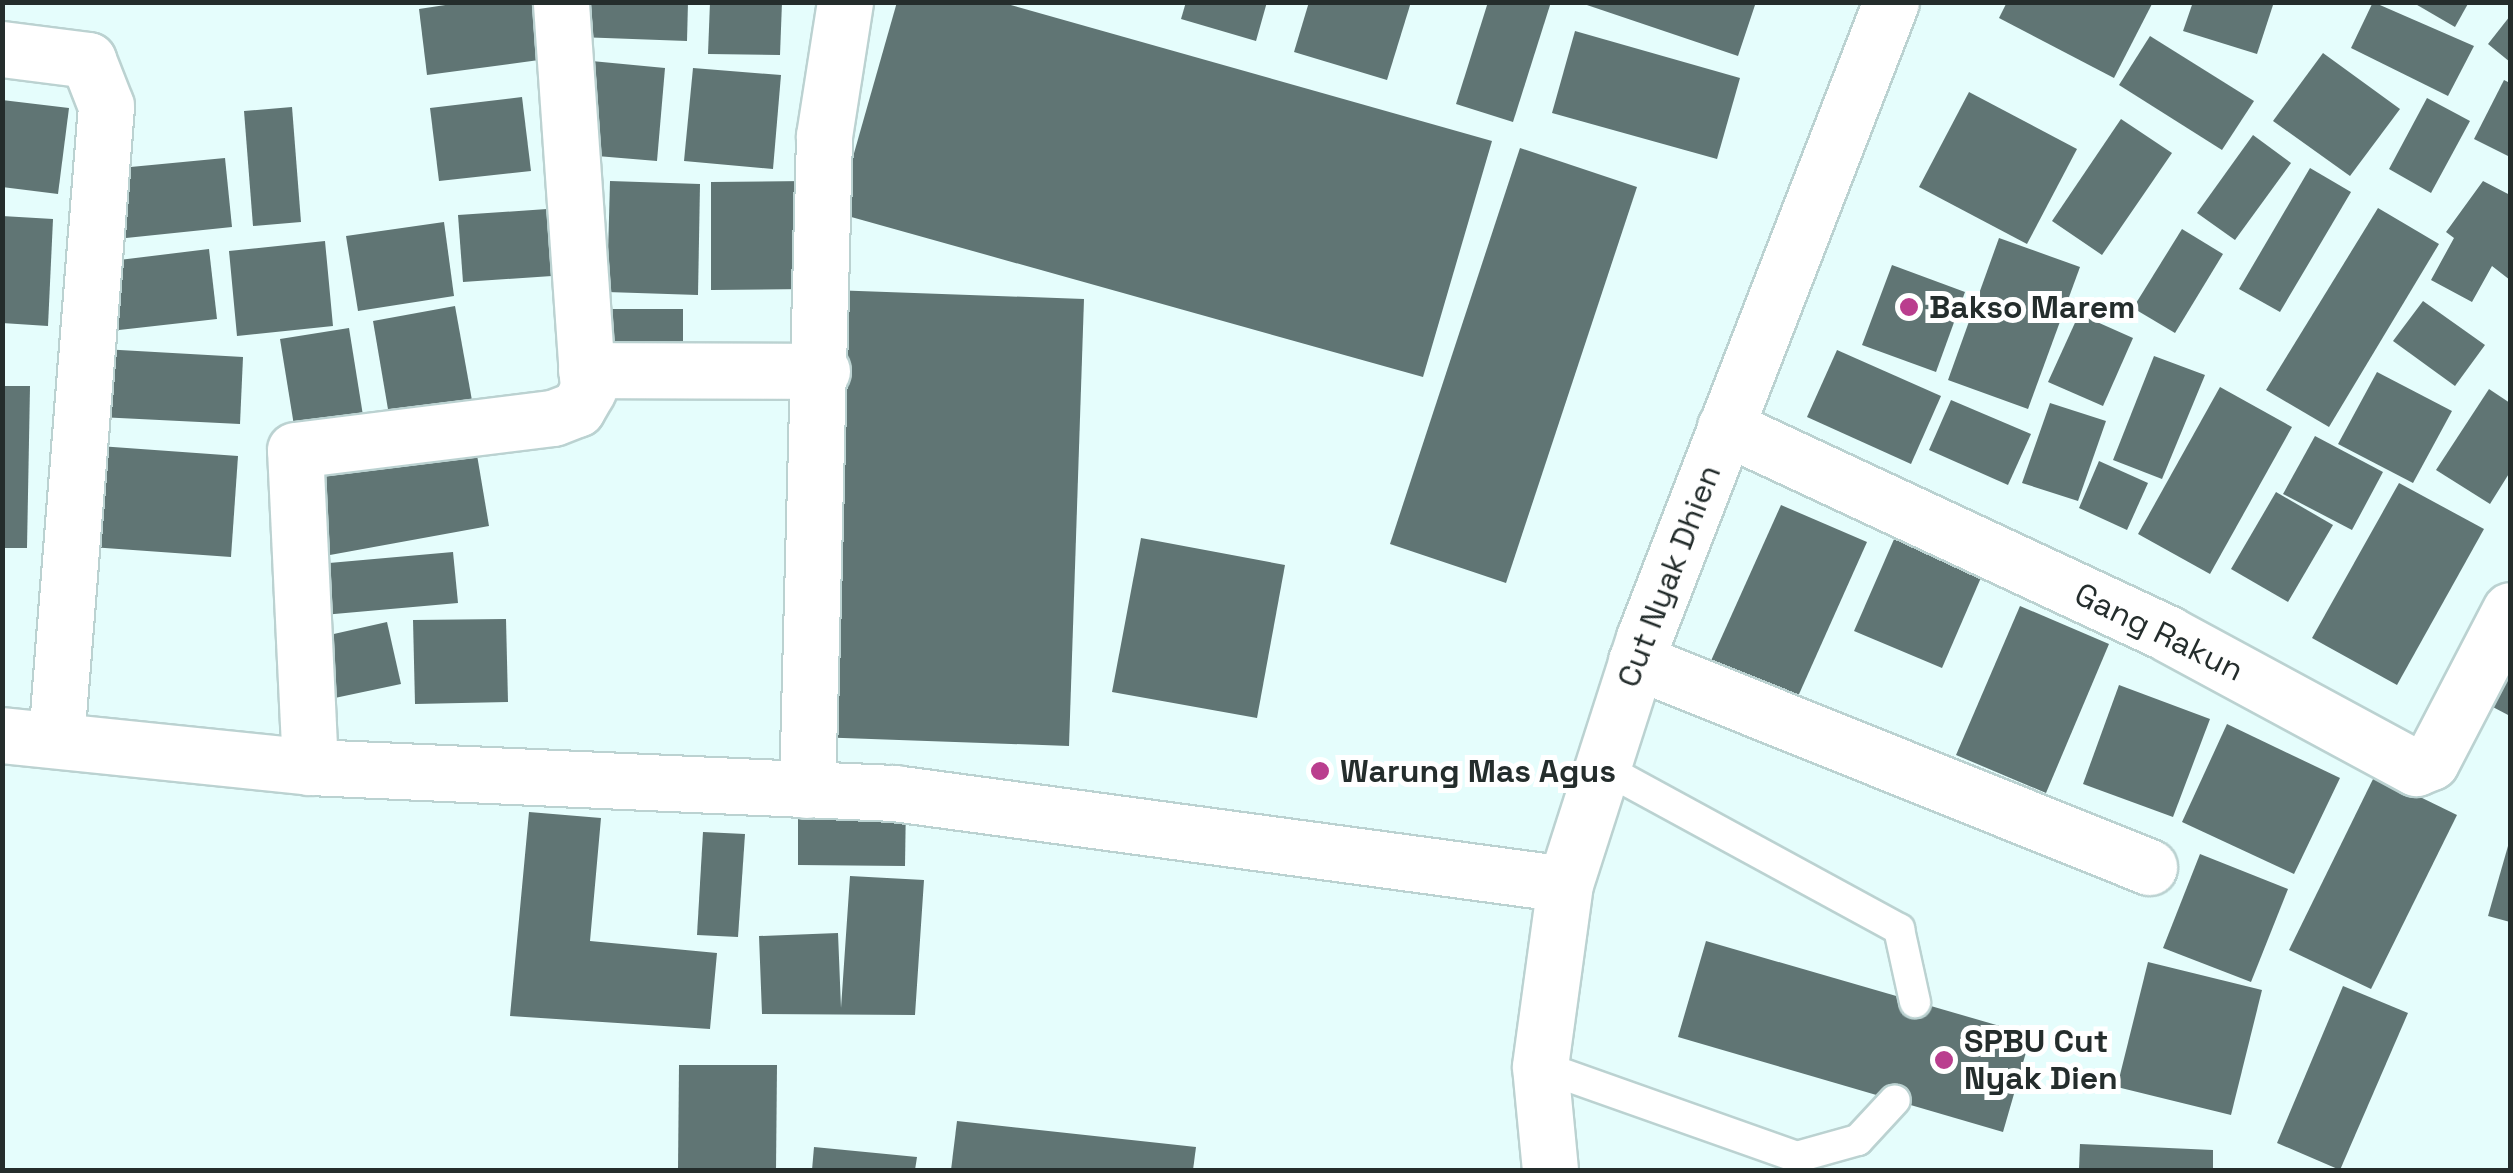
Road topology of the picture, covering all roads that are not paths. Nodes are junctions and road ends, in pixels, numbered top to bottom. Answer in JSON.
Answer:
{"nodes":[{"id":1,"x":560,"y":2,"type":"edge"},
{"id":2,"x":845,"y":2,"type":"edge"},
{"id":3,"x":1891,"y":2,"type":"edge"},
{"id":4,"x":2,"y":49,"type":"edge"},
{"id":5,"x":586,"y":370,"type":"junction"},
{"id":6,"x":822,"y":371,"type":"junction"},
{"id":7,"x":1725,"y":427,"type":"junction"},
{"id":8,"x":2510,"y":610,"type":"edge"},
{"id":9,"x":1636,"y":661,"type":"junction"},
{"id":10,"x":2,"y":735,"type":"edge"},
{"id":11,"x":56,"y":740,"type":"junction"},
{"id":12,"x":1600,"y":766,"type":"junction"},
{"id":13,"x":310,"y":767,"type":"junction"},
{"id":14,"x":807,"y":790,"type":"junction"},
{"id":15,"x":2149,"y":868,"type":"dead end"},
{"id":16,"x":1565,"y":884,"type":"junction"},
{"id":17,"x":1915,"y":1002,"type":"dead end"},
{"id":18,"x":1540,"y":1066,"type":"junction"},
{"id":19,"x":1895,"y":1100,"type":"dead end"},
{"id":20,"x":1550,"y":1170,"type":"edge"}],
"edges":[{"from":1,"to":5,"type":"street"},
{"from":2,"to":6,"type":"street"},
{"from":3,"to":7,"type":"street","name":"Cut Nyak Dhien"},
{"from":4,"to":11,"type":"street"},
{"from":5,"to":6,"type":"street"},
{"from":5,"to":13,"type":"street"},
{"from":6,"to":14,"type":"street"},
{"from":7,"to":8,"type":"street","name":"Gang Rakun"},
{"from":7,"to":9,"type":"street","name":"Cut Nyak Dhien"},
{"from":9,"to":12,"type":"street","name":"Cut Nyak Dhien"},
{"from":9,"to":15,"type":"street"},
{"from":10,"to":11,"type":"street"},
{"from":11,"to":13,"type":"street"},
{"from":12,"to":16,"type":"street","name":"Cut Nyak Dhien"},
{"from":12,"to":17,"type":"lane"},
{"from":13,"to":14,"type":"street"},
{"from":14,"to":16,"type":"street"},
{"from":16,"to":18,"type":"street","name":"Cut Nyak Dhien"},
{"from":18,"to":19,"type":"lane"},
{"from":18,"to":20,"type":"street","name":"Cut Nyak Dhien"}]}
